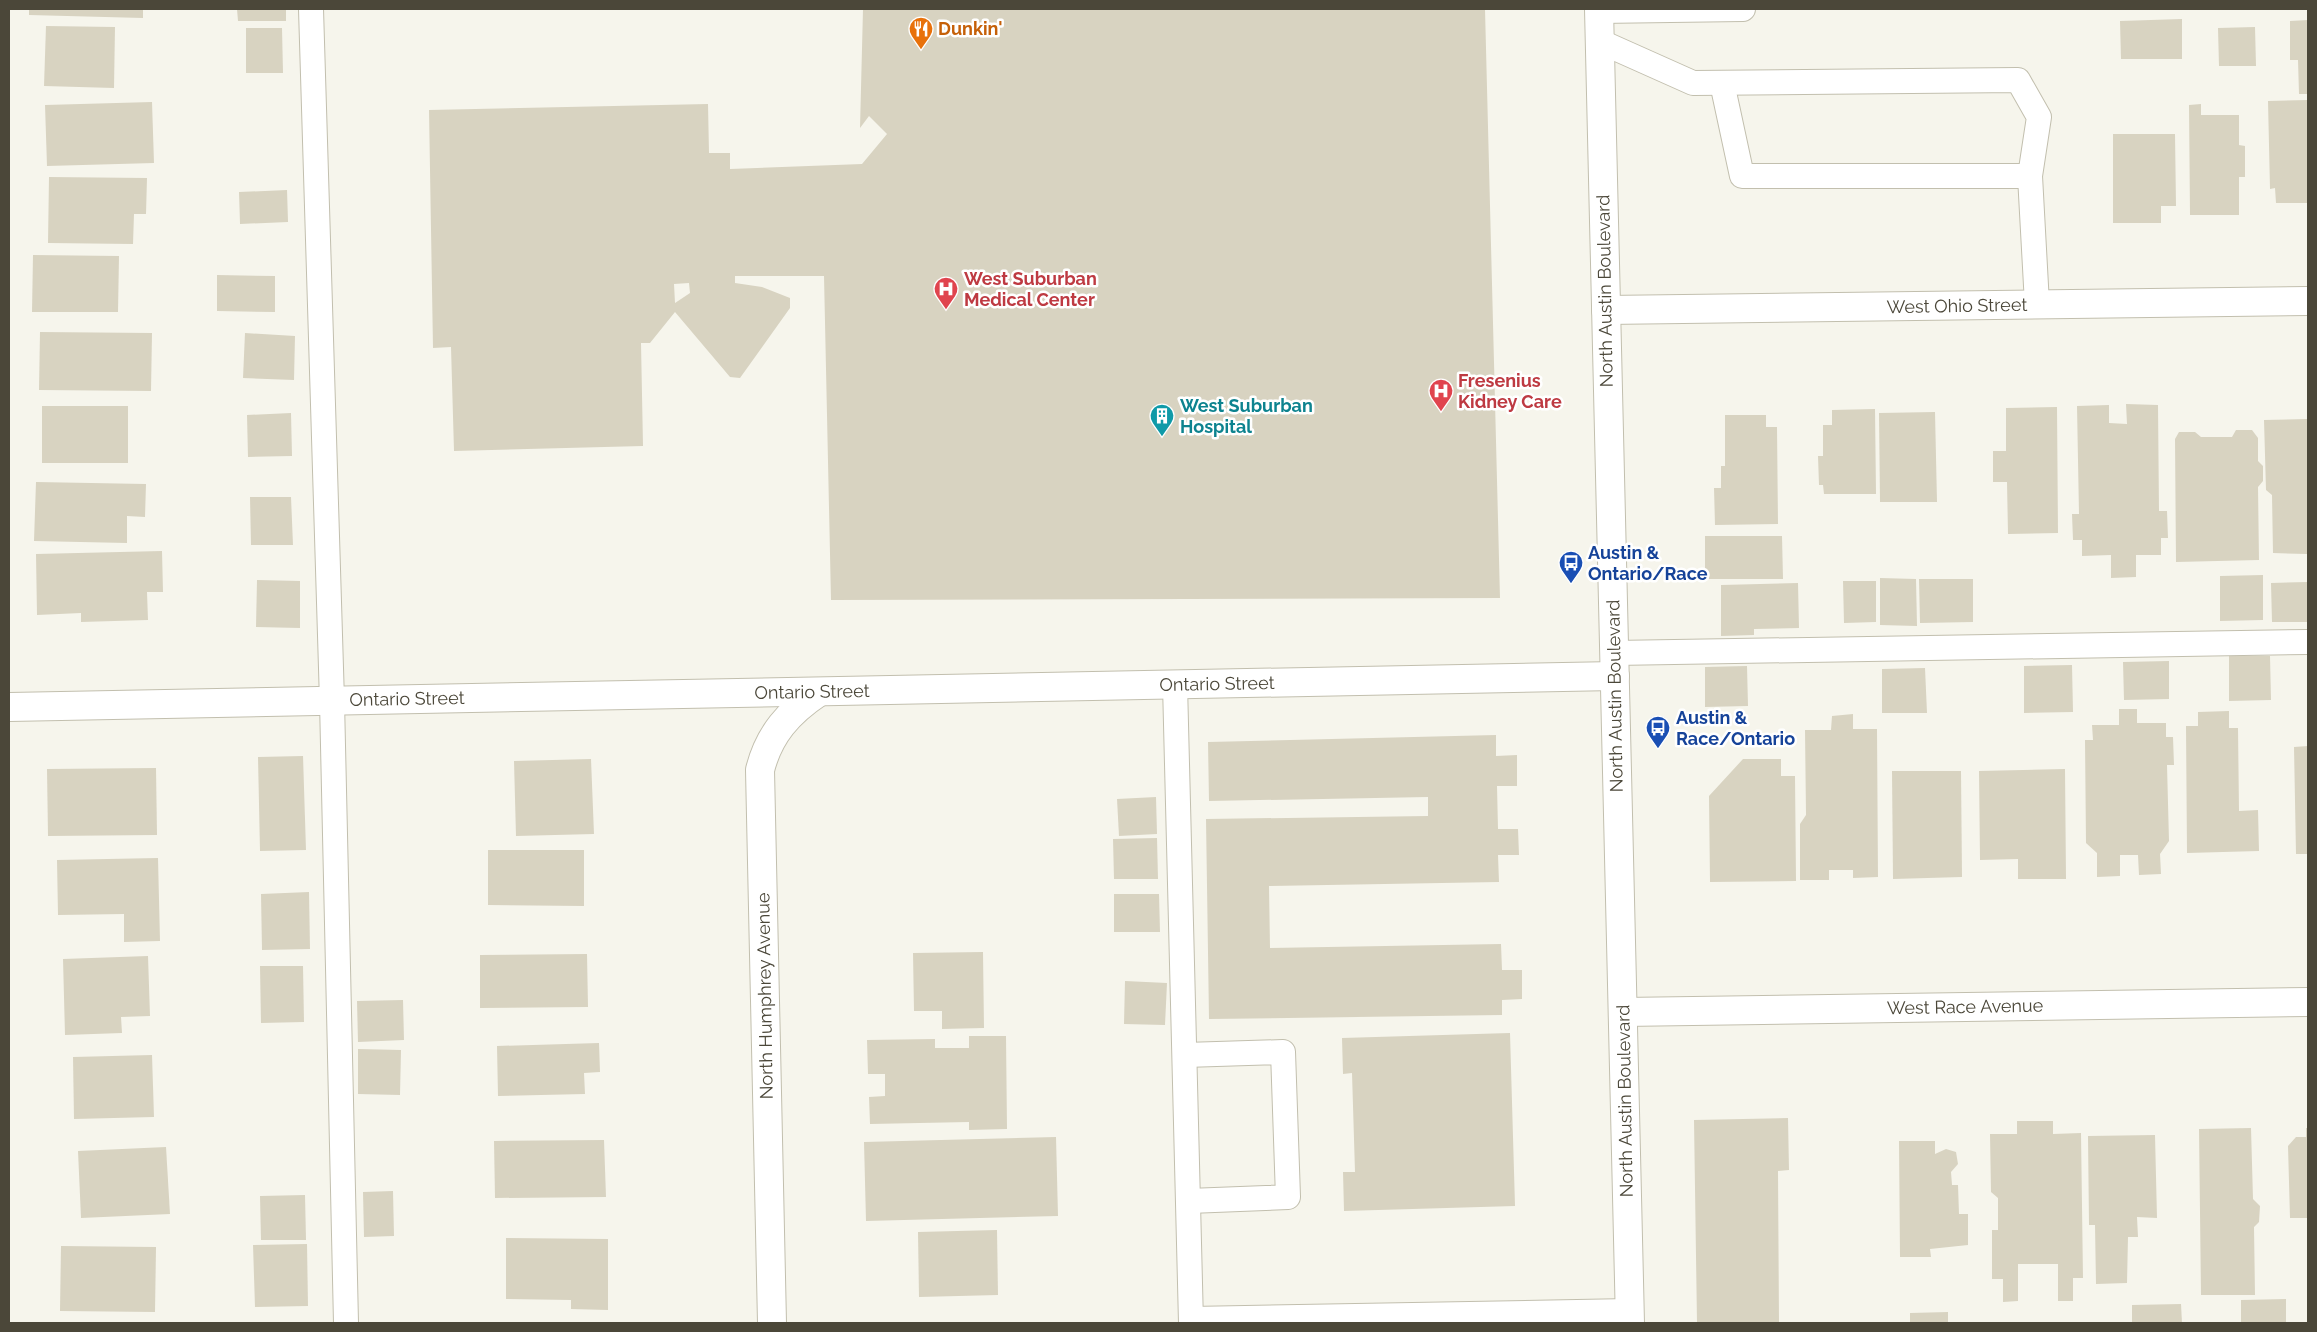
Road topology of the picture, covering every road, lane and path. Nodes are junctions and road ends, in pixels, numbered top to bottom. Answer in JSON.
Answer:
{"nodes":[{"id":1,"x":311,"y":9,"type":"edge"},
{"id":2,"x":1744,"y":9,"type":"edge"},
{"id":3,"x":1599,"y":10,"type":"edge"},
{"id":4,"x":1599,"y":41,"type":"junction"},
{"id":5,"x":1722,"y":83,"type":"junction"},
{"id":6,"x":2030,"y":176,"type":"junction"},
{"id":7,"x":2308,"y":301,"type":"edge"},
{"id":8,"x":2037,"y":304,"type":"junction"},
{"id":9,"x":1606,"y":310,"type":"junction"},
{"id":10,"x":2308,"y":642,"type":"edge"},
{"id":11,"x":1614,"y":665,"type":"junction"},
{"id":12,"x":1176,"y":684,"type":"junction"},
{"id":13,"x":819,"y":692,"type":"junction"},
{"id":14,"x":332,"y":701,"type":"junction"},
{"id":15,"x":9,"y":707,"type":"edge"},
{"id":16,"x":2308,"y":1002,"type":"edge"},
{"id":17,"x":1622,"y":1012,"type":"junction"},
{"id":18,"x":1185,"y":1055,"type":"junction"},
{"id":19,"x":1189,"y":1201,"type":"junction"},
{"id":20,"x":1630,"y":1317,"type":"edge"},
{"id":21,"x":1191,"y":1321,"type":"edge"},
{"id":22,"x":346,"y":1323,"type":"edge"},
{"id":23,"x":772,"y":1323,"type":"edge"}],
"edges":[{"from":1,"to":14,"type":"lane"},
{"from":2,"to":3,"type":"lane"},
{"from":3,"to":4,"type":"street","name":"North Austin Boulevard"},
{"from":4,"to":5,"type":"lane"},
{"from":4,"to":9,"type":"street","name":"North Austin Boulevard"},
{"from":5,"to":6,"type":"lane"},
{"from":5,"to":6,"type":"lane"},
{"from":6,"to":8,"type":"lane"},
{"from":7,"to":8,"type":"street","name":"West Ohio Street"},
{"from":8,"to":9,"type":"street","name":"West Ohio Street"},
{"from":9,"to":11,"type":"street","name":"North Austin Boulevard"},
{"from":10,"to":11,"type":"lane"},
{"from":11,"to":12,"type":"street","name":"Ontario Street"},
{"from":11,"to":17,"type":"street","name":"North Austin Boulevard"},
{"from":12,"to":13,"type":"street","name":"Ontario Street"},
{"from":12,"to":18,"type":"lane"},
{"from":13,"to":14,"type":"street","name":"Ontario Street"},
{"from":13,"to":23,"type":"street","name":"North Humphrey Avenue"},
{"from":14,"to":15,"type":"street","name":"Ontario Street"},
{"from":14,"to":22,"type":"lane"},
{"from":16,"to":17,"type":"street","name":"West Race Avenue"},
{"from":17,"to":20,"type":"street","name":"North Austin Boulevard"},
{"from":18,"to":19,"type":"lane"},
{"from":18,"to":19,"type":"lane"},
{"from":19,"to":21,"type":"lane"},
{"from":20,"to":21,"type":"lane"}]}
